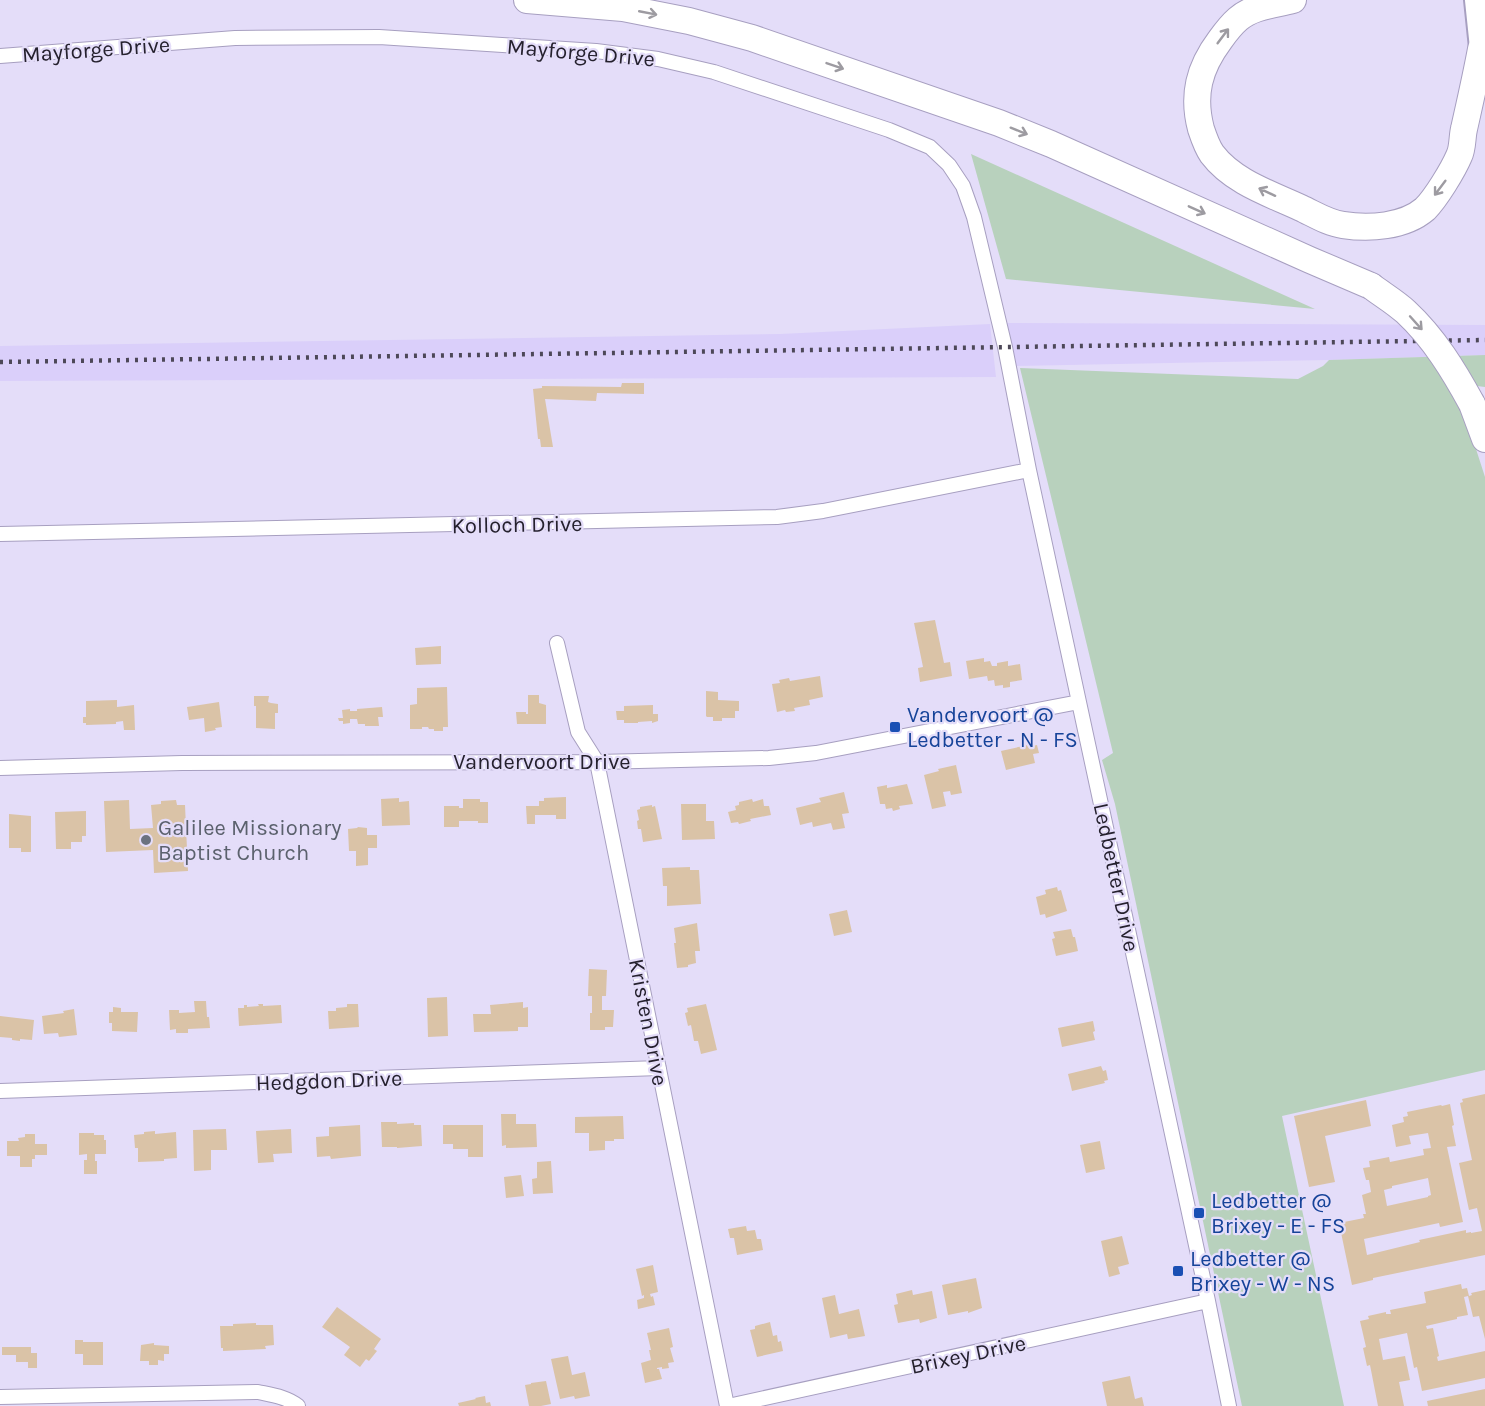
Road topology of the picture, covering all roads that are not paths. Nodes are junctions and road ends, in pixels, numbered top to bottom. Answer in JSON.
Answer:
{"nodes":[{"id":1,"x":527,"y":0,"type":"edge"},
{"id":2,"x":1293,"y":0,"type":"edge"},
{"id":3,"x":1476,"y":0,"type":"edge"},
{"id":4,"x":1481,"y":49,"type":"junction"},
{"id":5,"x":0,"y":56,"type":"edge"},
{"id":6,"x":1485,"y":84,"type":"edge"},
{"id":7,"x":1005,"y":347,"type":"joint"},
{"id":8,"x":1485,"y":440,"type":"edge"},
{"id":9,"x":1029,"y":470,"type":"junction"},
{"id":10,"x":0,"y":534,"type":"edge"},
{"id":11,"x":557,"y":643,"type":"dead end"},
{"id":12,"x":1079,"y":702,"type":"junction"},
{"id":13,"x":597,"y":762,"type":"junction"},
{"id":14,"x":0,"y":768,"type":"edge"},
{"id":15,"x":659,"y":1068,"type":"junction"},
{"id":16,"x":0,"y":1091,"type":"edge"},
{"id":17,"x":1208,"y":1301,"type":"junction"},
{"id":18,"x":0,"y":1397,"type":"edge"},
{"id":19,"x":298,"y":1406,"type":"edge"},
{"id":20,"x":728,"y":1406,"type":"edge"},
{"id":21,"x":1229,"y":1406,"type":"edge"}],
"edges":[{"from":1,"to":8,"type":"highway","one_way":true,"bridge":true},
{"from":4,"to":2,"type":"highway","one_way":true},
{"from":3,"to":4,"type":"main road"},
{"from":4,"to":6,"type":"main road"},
{"from":5,"to":7,"type":"street","name":"Mayforge Drive"},
{"from":7,"to":9,"type":"street","name":"Ledbetter Drive"},
{"from":9,"to":10,"type":"street","name":"Kolloch Drive"},
{"from":9,"to":12,"type":"street","name":"Ledbetter Drive"},
{"from":11,"to":13,"type":"street","name":"Kristen Drive"},
{"from":12,"to":13,"type":"street","name":"Vandervoort Drive"},
{"from":12,"to":17,"type":"street","name":"Ledbetter Drive"},
{"from":13,"to":14,"type":"street","name":"Vandervoort Drive"},
{"from":13,"to":15,"type":"street","name":"Kristen Drive"},
{"from":15,"to":16,"type":"street","name":"Hedgdon Drive"},
{"from":15,"to":20,"type":"street","name":"Kristen Drive"},
{"from":17,"to":20,"type":"street","name":"Brixey Drive"},
{"from":17,"to":21,"type":"street","name":"Ledbetter Drive"},
{"from":18,"to":19,"type":"street"}]}
